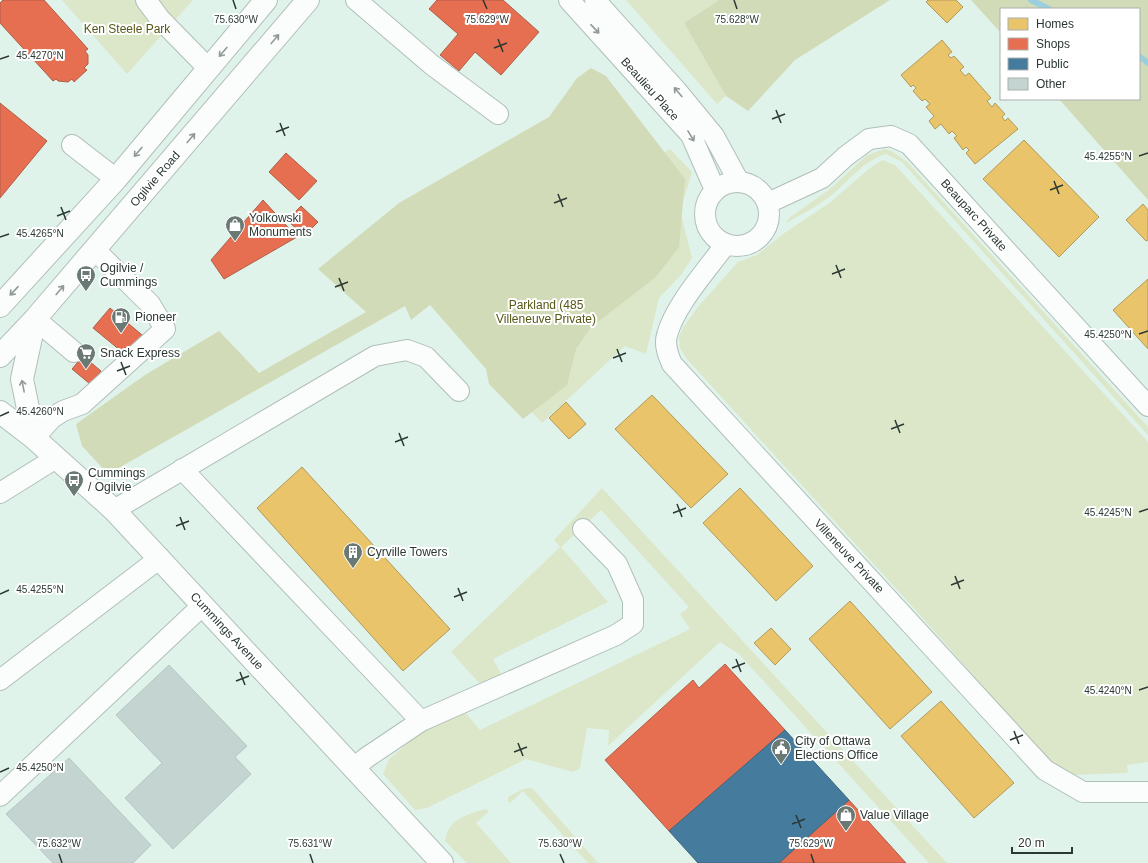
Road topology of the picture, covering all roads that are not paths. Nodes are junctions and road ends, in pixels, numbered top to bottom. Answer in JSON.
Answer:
{"nodes":[{"id":1,"x":146,"y":0,"type":"edge"},
{"id":2,"x":266,"y":0,"type":"edge"},
{"id":3,"x":308,"y":0,"type":"edge"},
{"id":4,"x":356,"y":0,"type":"edge"},
{"id":5,"x":569,"y":0,"type":"edge"},
{"id":6,"x":595,"y":0,"type":"edge"},
{"id":7,"x":209,"y":69,"type":"junction"},
{"id":8,"x":498,"y":114,"type":"dead end"},
{"id":9,"x":72,"y":145,"type":"dead end"},
{"id":10,"x":116,"y":179,"type":"junction"},
{"id":11,"x":739,"y":182,"type":"junction"},
{"id":12,"x":716,"y":190,"type":"junction"},
{"id":13,"x":768,"y":203,"type":"junction"},
{"id":14,"x":725,"y":245,"type":"junction"},
{"id":15,"x":95,"y":250,"type":"junction"},
{"id":16,"x":0,"y":306,"type":"edge"},
{"id":17,"x":35,"y":320,"type":"junction"},
{"id":18,"x":74,"y":352,"type":"dead end"},
{"id":19,"x":0,"y":356,"type":"edge"},
{"id":20,"x":459,"y":391,"type":"dead end"},
{"id":21,"x":1148,"y":406,"type":"edge"},
{"id":22,"x":0,"y":412,"type":"edge"},
{"id":23,"x":34,"y":438,"type":"junction"},
{"id":24,"x":56,"y":458,"type":"junction"},
{"id":25,"x":182,"y":469,"type":"junction"},
{"id":26,"x":0,"y":493,"type":"edge"},
{"id":27,"x":114,"y":510,"type":"junction"},
{"id":28,"x":583,"y":529,"type":"dead end"},
{"id":29,"x":160,"y":558,"type":"junction"},
{"id":30,"x":203,"y":605,"type":"junction"},
{"id":31,"x":0,"y":680,"type":"edge"},
{"id":32,"x":421,"y":721,"type":"junction"},
{"id":33,"x":354,"y":768,"type":"junction"},
{"id":34,"x":1148,"y":792,"type":"edge"},
{"id":35,"x":0,"y":796,"type":"edge"},
{"id":36,"x":442,"y":863,"type":"edge"}],
"edges":[{"from":1,"to":7,"type":"street"},
{"from":2,"to":7,"type":"main road","one_way":true},
{"from":15,"to":3,"type":"main road","name":"Ogilvie Road","one_way":true},
{"from":4,"to":8,"type":"street"},
{"from":5,"to":12,"type":"street","name":"Beaulieu Place","one_way":true},
{"from":11,"to":6,"type":"street","name":"Beaulieu Place","one_way":true},
{"from":7,"to":10,"type":"main road","one_way":true},
{"from":9,"to":10,"type":"street"},
{"from":10,"to":16,"type":"main road","one_way":true},
{"from":11,"to":12,"type":"street"},
{"from":11,"to":13,"type":"street"},
{"from":12,"to":14,"type":"street"},
{"from":13,"to":14,"type":"street"},
{"from":13,"to":21,"type":"street","name":"Beauparc Private"},
{"from":14,"to":34,"type":"street","name":"Villeneuve Private"},
{"from":17,"to":15,"type":"main road","name":"Ogilvie Road","one_way":true},
{"from":15,"to":23,"type":"street"},
{"from":17,"to":18,"type":"street"},
{"from":17,"to":19,"type":"main road","name":"Ogilvie Road"},
{"from":23,"to":17,"type":"main road","one_way":true},
{"from":20,"to":25,"type":"street"},
{"from":22,"to":23,"type":"main road","name":"Cummings Avenue"},
{"from":23,"to":24,"type":"main road","name":"Cummings Avenue"},
{"from":24,"to":26,"type":"street"},
{"from":24,"to":27,"type":"main road","name":"Cummings Avenue"},
{"from":25,"to":27,"type":"street"},
{"from":25,"to":32,"type":"street"},
{"from":27,"to":29,"type":"main road","name":"Cummings Avenue"},
{"from":28,"to":32,"type":"street"},
{"from":29,"to":30,"type":"main road","name":"Cummings Avenue"},
{"from":29,"to":31,"type":"street"},
{"from":30,"to":33,"type":"main road","name":"Cummings Avenue"},
{"from":30,"to":35,"type":"street"},
{"from":32,"to":33,"type":"street"},
{"from":33,"to":36,"type":"main road","name":"Cummings Avenue"}]}
